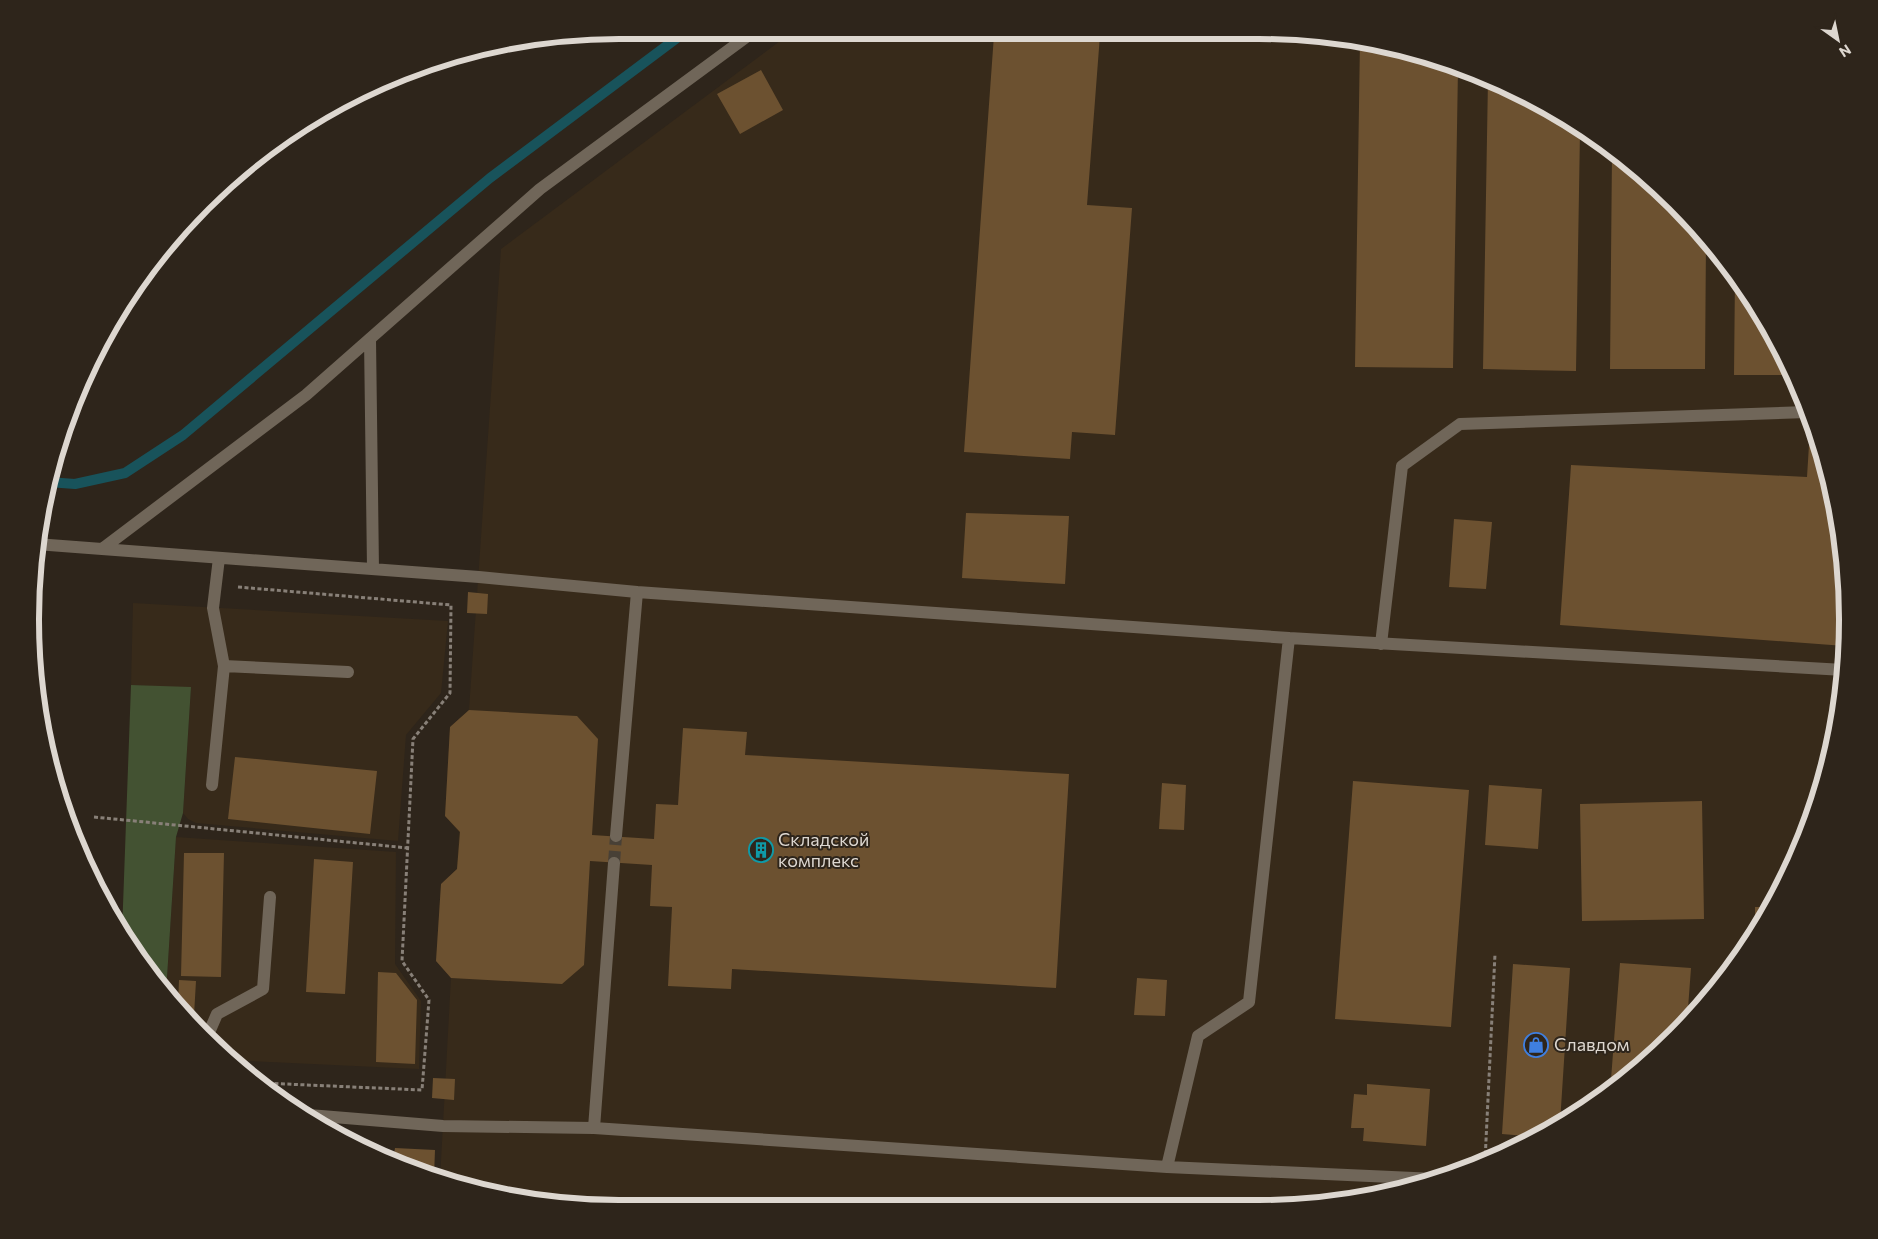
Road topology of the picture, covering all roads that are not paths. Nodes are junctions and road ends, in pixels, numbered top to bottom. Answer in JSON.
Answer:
{"nodes":[{"id":1,"x":744,"y":39,"type":"edge"},
{"id":2,"x":370,"y":339,"type":"junction"},
{"id":3,"x":1800,"y":412,"type":"edge"},
{"id":4,"x":44,"y":545,"type":"edge"},
{"id":5,"x":102,"y":549,"type":"junction"},
{"id":6,"x":219,"y":558,"type":"junction"},
{"id":7,"x":373,"y":569,"type":"junction"},
{"id":8,"x":637,"y":592,"type":"junction"},
{"id":9,"x":1289,"y":638,"type":"junction"},
{"id":10,"x":1381,"y":644,"type":"junction"},
{"id":11,"x":224,"y":666,"type":"junction"},
{"id":12,"x":1837,"y":670,"type":"edge"},
{"id":13,"x":348,"y":672,"type":"dead end"},
{"id":14,"x":212,"y":785,"type":"dead end"},
{"id":15,"x":616,"y":836,"type":"tunnel mouth"},
{"id":16,"x":614,"y":863,"type":"tunnel mouth"},
{"id":17,"x":270,"y":897,"type":"dead end"},
{"id":18,"x":210,"y":1031,"type":"edge"},
{"id":19,"x":319,"y":1116,"type":"edge"},
{"id":20,"x":594,"y":1128,"type":"junction"},
{"id":21,"x":1168,"y":1167,"type":"junction"},
{"id":22,"x":1413,"y":1179,"type":"edge"}],
"edges":[{"from":1,"to":2,"type":"street"},
{"from":2,"to":5,"type":"street"},
{"from":2,"to":7,"type":"street"},
{"from":3,"to":10,"type":"street"},
{"from":4,"to":5,"type":"street"},
{"from":5,"to":6,"type":"street"},
{"from":6,"to":7,"type":"street"},
{"from":6,"to":11,"type":"street"},
{"from":7,"to":8,"type":"street"},
{"from":8,"to":9,"type":"street"},
{"from":8,"to":15,"type":"street"},
{"from":9,"to":10,"type":"street"},
{"from":9,"to":21,"type":"street"},
{"from":10,"to":12,"type":"street"},
{"from":11,"to":13,"type":"street"},
{"from":11,"to":14,"type":"street"},
{"from":16,"to":20,"type":"street"},
{"from":17,"to":18,"type":"street"},
{"from":19,"to":20,"type":"street"},
{"from":20,"to":21,"type":"street"},
{"from":21,"to":22,"type":"street"}]}
